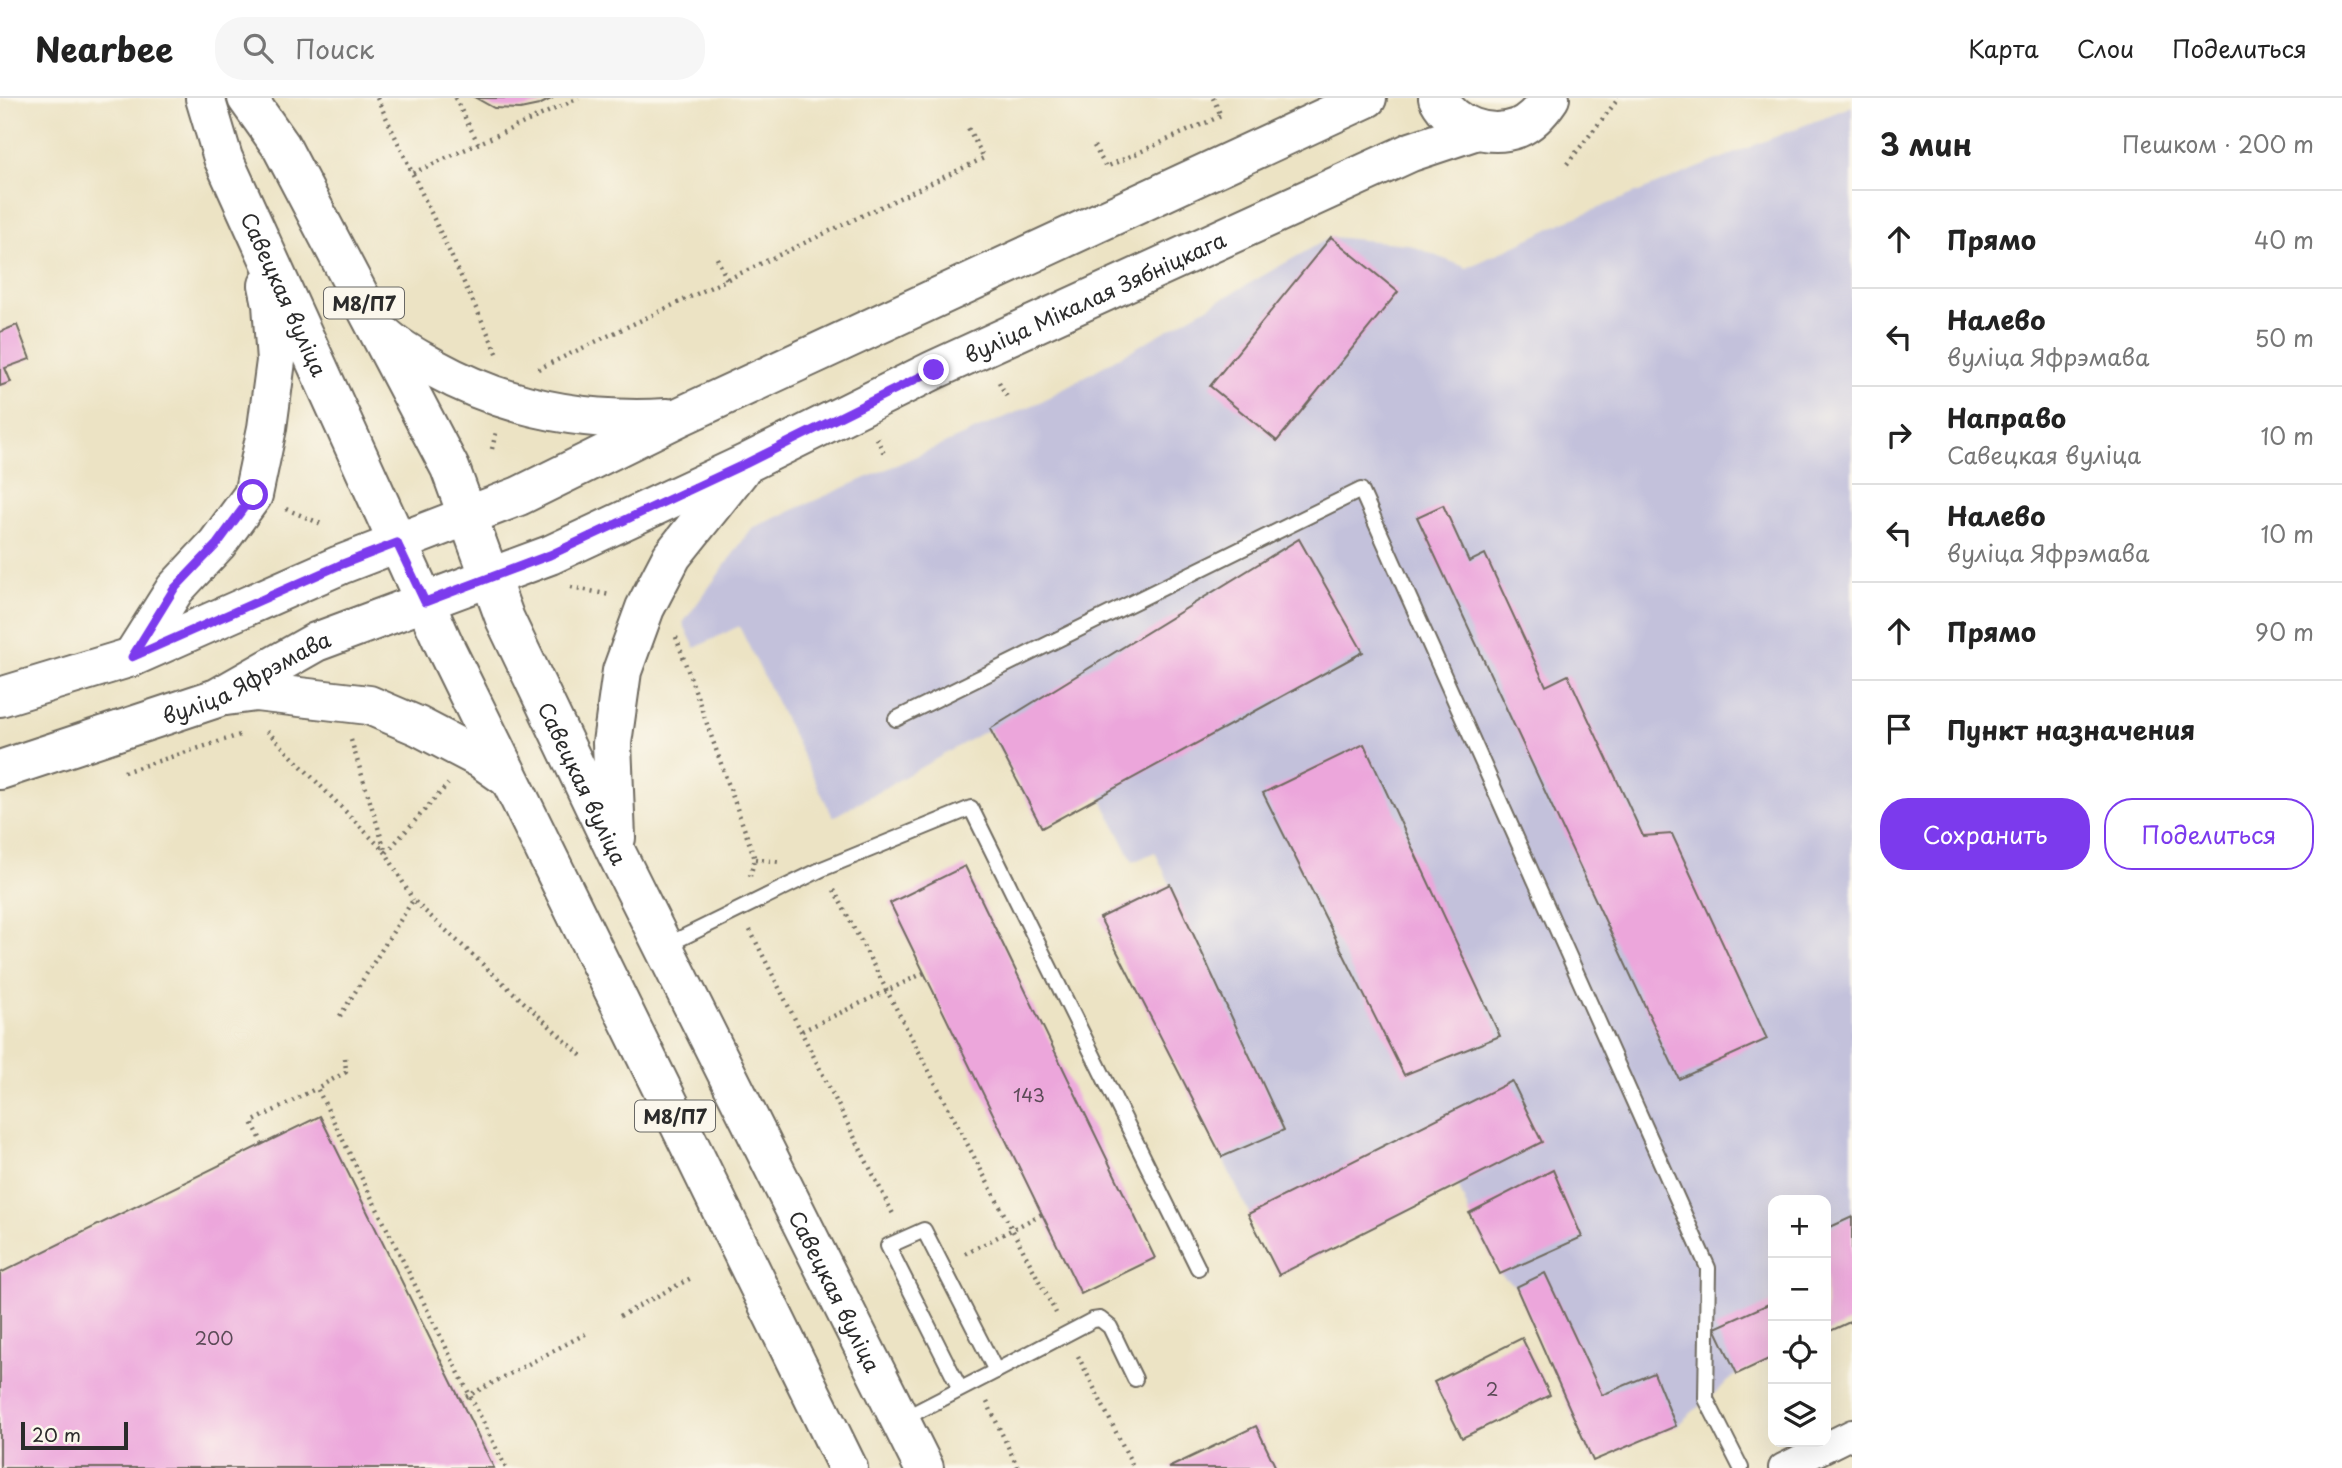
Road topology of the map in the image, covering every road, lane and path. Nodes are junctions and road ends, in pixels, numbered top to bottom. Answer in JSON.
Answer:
{"nodes":[{"id":1,"x":205,"y":98,"type":"edge"},
{"id":2,"x":247,"y":98,"type":"edge"},
{"id":3,"x":377,"y":98,"type":"edge"},
{"id":4,"x":455,"y":98,"type":"edge"},
{"id":5,"x":579,"y":98,"type":"edge"},
{"id":6,"x":1213,"y":98,"type":"edge"},
{"id":7,"x":1367,"y":98,"type":"edge"},
{"id":8,"x":1438,"y":98,"type":"edge"},
{"id":9,"x":1550,"y":98,"type":"edge"},
{"id":10,"x":1619,"y":98,"type":"edge"},
{"id":11,"x":966,"y":124,"type":"dead end"},
{"id":12,"x":1477,"y":130,"type":"junction"},
{"id":13,"x":478,"y":143,"type":"junction"},
{"id":14,"x":1094,"y":146,"type":"dead end"},
{"id":15,"x":1567,"y":164,"type":"dead end"},
{"id":16,"x":413,"y":173,"type":"junction"},
{"id":17,"x":257,"y":232,"type":"junction"},
{"id":18,"x":717,"y":258,"type":"dead end"},
{"id":19,"x":727,"y":280,"type":"junction"},
{"id":20,"x":380,"y":331,"type":"junction"},
{"id":21,"x":505,"y":369,"type":"dead end"},
{"id":22,"x":533,"y":371,"type":"dead end"},
{"id":23,"x":998,"y":380,"type":"dead end"},
{"id":24,"x":1007,"y":397,"type":"dead end"},
{"id":25,"x":679,"y":418,"type":"junction"},
{"id":26,"x":877,"y":437,"type":"dead end"},
{"id":27,"x":884,"y":454,"type":"dead end"},
{"id":28,"x":745,"y":464,"type":"junction"},
{"id":29,"x":280,"y":507,"type":"dead end"},
{"id":30,"x":468,"y":516,"type":"junction"},
{"id":31,"x":324,"y":525,"type":"dead end"},
{"id":32,"x":397,"y":543,"type":"junction"},
{"id":33,"x":490,"y":578,"type":"junction"},
{"id":34,"x":566,"y":586,"type":"dead end"},
{"id":35,"x":616,"y":596,"type":"dead end"},
{"id":36,"x":425,"y":602,"type":"junction"},
{"id":37,"x":673,"y":628,"type":"dead end"},
{"id":38,"x":132,"y":657,"type":"junction"},
{"id":39,"x":0,"y":697,"type":"edge"},
{"id":40,"x":216,"y":698,"type":"junction"},
{"id":41,"x":896,"y":719,"type":"dead end"},
{"id":42,"x":264,"y":727,"type":"dead end"},
{"id":43,"x":250,"y":732,"type":"dead end"},
{"id":44,"x":353,"y":734,"type":"dead end"},
{"id":45,"x":0,"y":770,"type":"edge"},
{"id":46,"x":119,"y":774,"type":"dead end"},
{"id":47,"x":508,"y":778,"type":"junction"},
{"id":48,"x":449,"y":784,"type":"dead end"},
{"id":49,"x":386,"y":853,"type":"junction"},
{"id":50,"x":617,"y":854,"type":"junction"},
{"id":51,"x":822,"y":869,"type":"junction"},
{"id":52,"x":413,"y":900,"type":"junction"},
{"id":53,"x":740,"y":909,"type":"junction"},
{"id":54,"x":663,"y":947,"type":"junction"},
{"id":55,"x":925,"y":973,"type":"dead end"},
{"id":56,"x":887,"y":991,"type":"junction"},
{"id":57,"x":340,"y":1016,"type":"dead end"},
{"id":58,"x":802,"y":1031,"type":"junction"},
{"id":59,"x":582,"y":1056,"type":"dead end"},
{"id":60,"x":345,"y":1058,"type":"dead end"},
{"id":61,"x":317,"y":1088,"type":"junction"},
{"id":62,"x":263,"y":1144,"type":"dead end"},
{"id":63,"x":1042,"y":1214,"type":"dead end"},
{"id":64,"x":1013,"y":1229,"type":"junction"},
{"id":65,"x":905,"y":1240,"type":"junction"},
{"id":66,"x":942,"y":1265,"type":"junction"},
{"id":67,"x":1198,"y":1268,"type":"dead end"},
{"id":68,"x":691,"y":1278,"type":"dead end"},
{"id":69,"x":620,"y":1316,"type":"dead end"},
{"id":70,"x":589,"y":1332,"type":"dead end"},
{"id":71,"x":1066,"y":1334,"type":"junction"},
{"id":72,"x":996,"y":1371,"type":"junction"},
{"id":73,"x":1135,"y":1378,"type":"dead end"},
{"id":74,"x":977,"y":1380,"type":"junction"},
{"id":75,"x":960,"y":1389,"type":"junction"},
{"id":76,"x":470,"y":1395,"type":"junction"},
{"id":77,"x":460,"y":1400,"type":"dead end"},
{"id":78,"x":901,"y":1420,"type":"junction"},
{"id":79,"x":1852,"y":1434,"type":"edge"},
{"id":80,"x":506,"y":1468,"type":"edge"},
{"id":81,"x":848,"y":1468,"type":"edge"},
{"id":82,"x":924,"y":1468,"type":"edge"},
{"id":83,"x":1018,"y":1468,"type":"edge"},
{"id":84,"x":1134,"y":1468,"type":"edge"},
{"id":85,"x":1741,"y":1468,"type":"edge"},
{"id":86,"x":1783,"y":1468,"type":"edge"}],
"edges":[{"from":1,"to":17,"type":"main road","name":"Савецкая вуліца","number":"М8/П7"},
{"from":2,"to":20,"type":"main road","name":"Савецкая вуліца","number":"М8/П7"},
{"from":3,"to":16,"type":"path"},
{"from":4,"to":13,"type":"path"},
{"from":5,"to":13,"type":"path"},
{"from":6,"to":14,"type":"path"},
{"from":7,"to":25,"type":"main road"},
{"from":8,"to":12,"type":"main road"},
{"from":9,"to":12,"type":"main road","name":"вуліца Мікалая Зябніцкага"},
{"from":10,"to":15,"type":"path"},
{"from":11,"to":19,"type":"path"},
{"from":12,"to":28,"type":"main road","name":"вуліца Мікалая Зябніцкага"},
{"from":13,"to":16,"type":"path"},
{"from":16,"to":21,"type":"path"},
{"from":17,"to":32,"type":"main road","name":"Савецкая вуліца","number":"М8/П7"},
{"from":17,"to":38,"type":"main road"},
{"from":18,"to":19,"type":"path"},
{"from":19,"to":22,"type":"path"},
{"from":20,"to":25,"type":"main road"},
{"from":20,"to":30,"type":"main road","name":"Савецкая вуліца","number":"М8/П7"},
{"from":23,"to":24,"type":"path"},
{"from":25,"to":30,"type":"main road"},
{"from":26,"to":27,"type":"path"},
{"from":28,"to":33,"type":"main road","name":"вуліца Мікалая Зябніцкага"},
{"from":28,"to":50,"type":"main road"},
{"from":29,"to":31,"type":"path"},
{"from":30,"to":32,"type":"main road"},
{"from":30,"to":33,"type":"main road","name":"Савецкая вуліца","number":"М8/П7"},
{"from":32,"to":36,"type":"main road","name":"Савецкая вуліца","number":"М8/П7"},
{"from":32,"to":38,"type":"main road"},
{"from":33,"to":36,"type":"main road","name":"вуліца Яфрэмава"},
{"from":33,"to":50,"type":"main road","name":"Савецкая вуліца","number":"М8/П7"},
{"from":34,"to":35,"type":"path"},
{"from":36,"to":40,"type":"main road","name":"вуліца Яфрэмава"},
{"from":36,"to":47,"type":"main road","name":"Савецкая вуліца","number":"М8/П7"},
{"from":37,"to":53,"type":"path"},
{"from":38,"to":39,"type":"main road"},
{"from":40,"to":45,"type":"main road","name":"вуліца Яфрэмава"},
{"from":40,"to":47,"type":"main road"},
{"from":41,"to":85,"type":"lane"},
{"from":42,"to":49,"type":"path"},
{"from":43,"to":46,"type":"path"},
{"from":44,"to":49,"type":"path"},
{"from":47,"to":81,"type":"main road","name":"Савецкая вуліца","number":"М8/П7"},
{"from":48,"to":49,"type":"path"},
{"from":49,"to":52,"type":"path"},
{"from":50,"to":54,"type":"main road","name":"Савецкая вуліца","number":"М8/П7"},
{"from":51,"to":53,"type":"lane"},
{"from":51,"to":56,"type":"path"},
{"from":51,"to":67,"type":"lane"},
{"from":52,"to":57,"type":"path"},
{"from":52,"to":59,"type":"path"},
{"from":53,"to":54,"type":"lane"},
{"from":53,"to":58,"type":"path"},
{"from":54,"to":78,"type":"main road","name":"Савецкая вуліца","number":"М8/П7"},
{"from":55,"to":56,"type":"path"},
{"from":56,"to":58,"type":"path"},
{"from":56,"to":64,"type":"path"},
{"from":58,"to":65,"type":"path"},
{"from":60,"to":61,"type":"path"},
{"from":61,"to":62,"type":"path"},
{"from":61,"to":76,"type":"path"},
{"from":63,"to":64,"type":"path"},
{"from":64,"to":66,"type":"path"},
{"from":64,"to":71,"type":"path"},
{"from":65,"to":66,"type":"lane"},
{"from":65,"to":75,"type":"lane"},
{"from":66,"to":72,"type":"lane"},
{"from":68,"to":69,"type":"path"},
{"from":70,"to":76,"type":"path"},
{"from":71,"to":72,"type":"lane"},
{"from":71,"to":73,"type":"lane"},
{"from":71,"to":84,"type":"path"},
{"from":72,"to":74,"type":"lane"},
{"from":74,"to":75,"type":"lane"},
{"from":74,"to":83,"type":"path"},
{"from":75,"to":78,"type":"lane"},
{"from":76,"to":77,"type":"path"},
{"from":76,"to":80,"type":"path"},
{"from":78,"to":82,"type":"main road","name":"Савецкая вуліца","number":"М8/П7"},
{"from":79,"to":86,"type":"street"}]}
